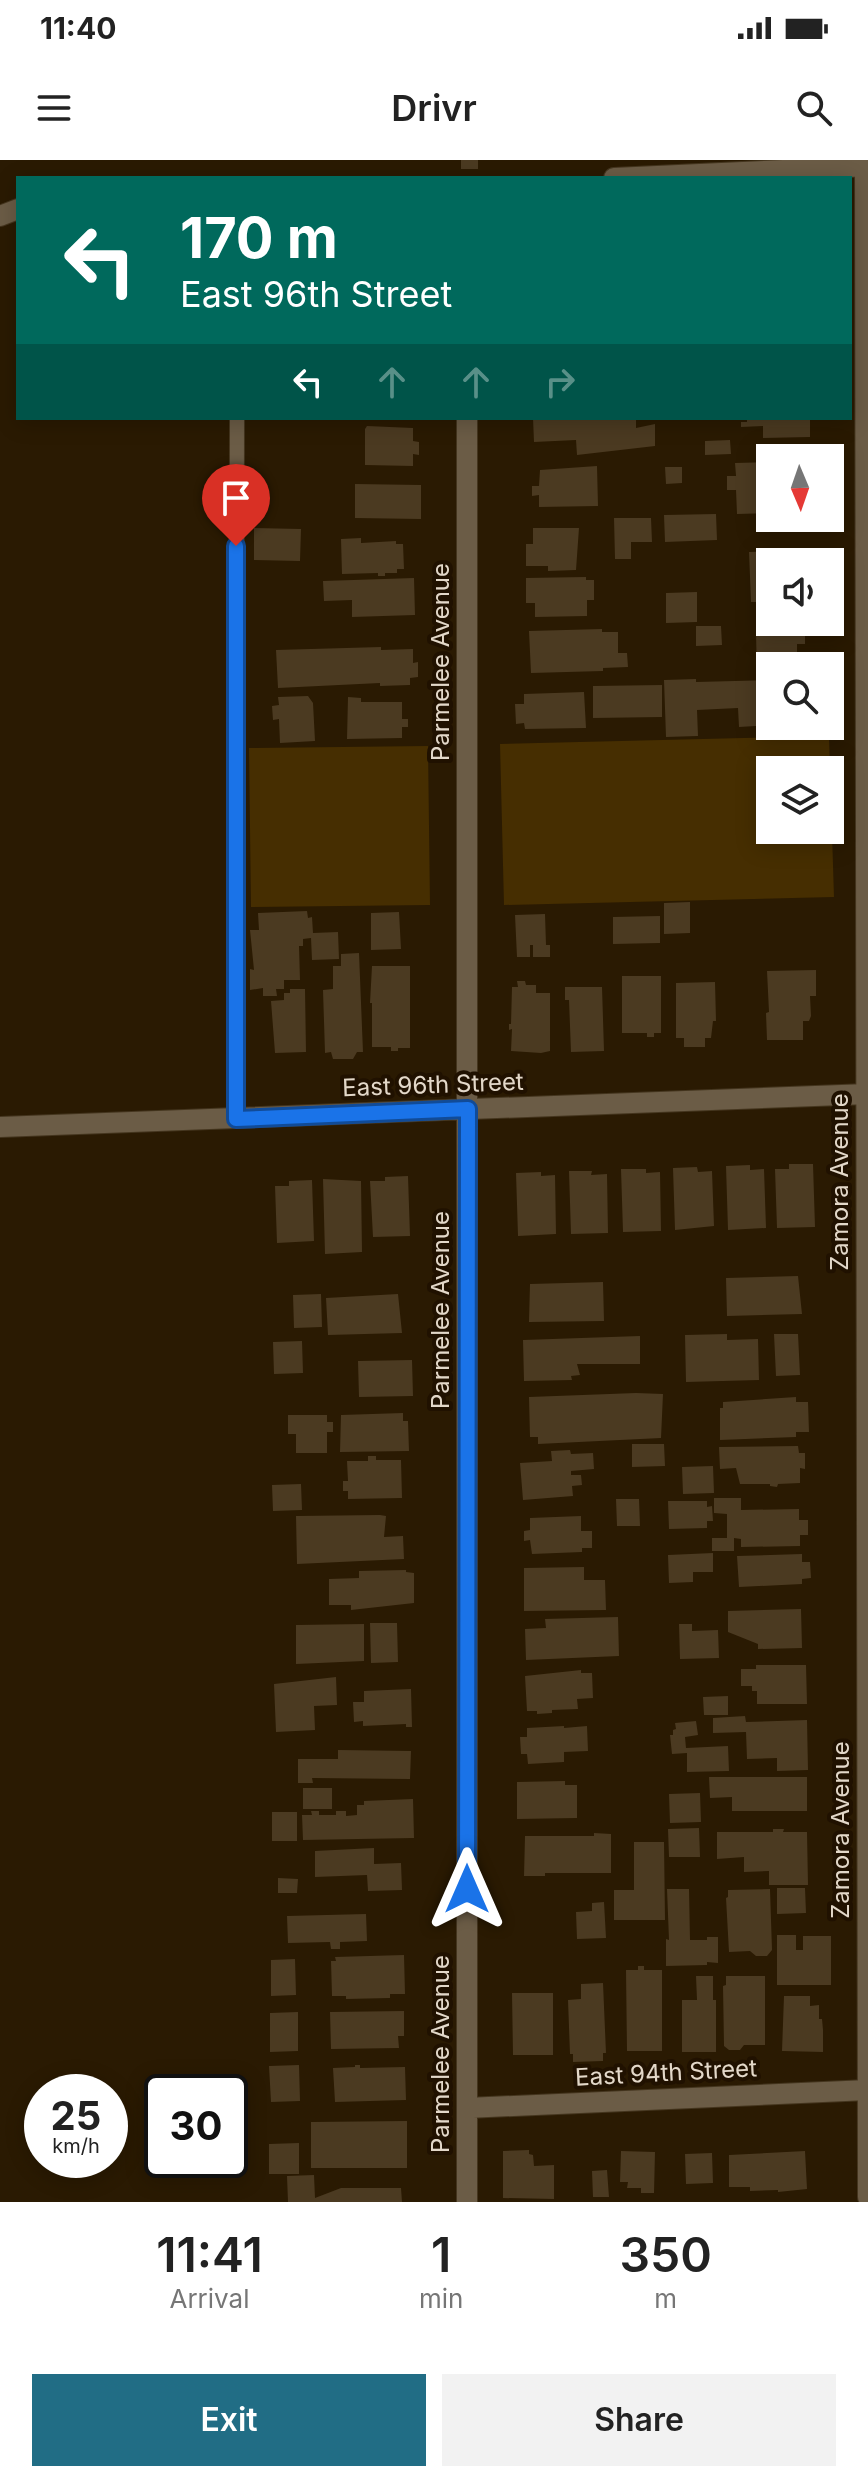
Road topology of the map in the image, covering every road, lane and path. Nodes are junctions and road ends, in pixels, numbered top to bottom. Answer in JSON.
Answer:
{"nodes":[{"id":1,"x":866,"y":166,"type":"edge"},
{"id":2,"x":656,"y":176,"type":"edge"},
{"id":3,"x":237,"y":420,"type":"edge"},
{"id":4,"x":467,"y":420,"type":"edge"},
{"id":5,"x":867,"y":1094,"type":"edge"},
{"id":6,"x":468,"y":1109,"type":"junction"},
{"id":7,"x":236,"y":1119,"type":"junction"},
{"id":8,"x":0,"y":1127,"type":"edge"},
{"id":9,"x":868,"y":1964,"type":"edge"},
{"id":10,"x":868,"y":2090,"type":"edge"},
{"id":11,"x":467,"y":2108,"type":"junction"},
{"id":12,"x":868,"y":2197,"type":"edge"},
{"id":13,"x":467,"y":2202,"type":"edge"}],
"edges":[{"from":1,"to":2,"type":"street"},
{"from":1,"to":5,"type":"street","name":"Zamora Avenue"},
{"from":3,"to":7,"type":"lane"},
{"from":4,"to":6,"type":"street","name":"Parmelee Avenue"},
{"from":5,"to":6,"type":"street","name":"East 96th Street"},
{"from":5,"to":9,"type":"street","name":"Zamora Avenue"},
{"from":6,"to":7,"type":"street","name":"East 96th Street"},
{"from":6,"to":11,"type":"street","name":"Parmelee Avenue"},
{"from":7,"to":8,"type":"street","name":"East 96th Street"},
{"from":9,"to":10,"type":"street","name":"Zamora Avenue"},
{"from":10,"to":11,"type":"street","name":"East 94th Street"},
{"from":10,"to":12,"type":"street","name":"Zamora Avenue"},
{"from":11,"to":13,"type":"street","name":"Parmelee Avenue"}]}
